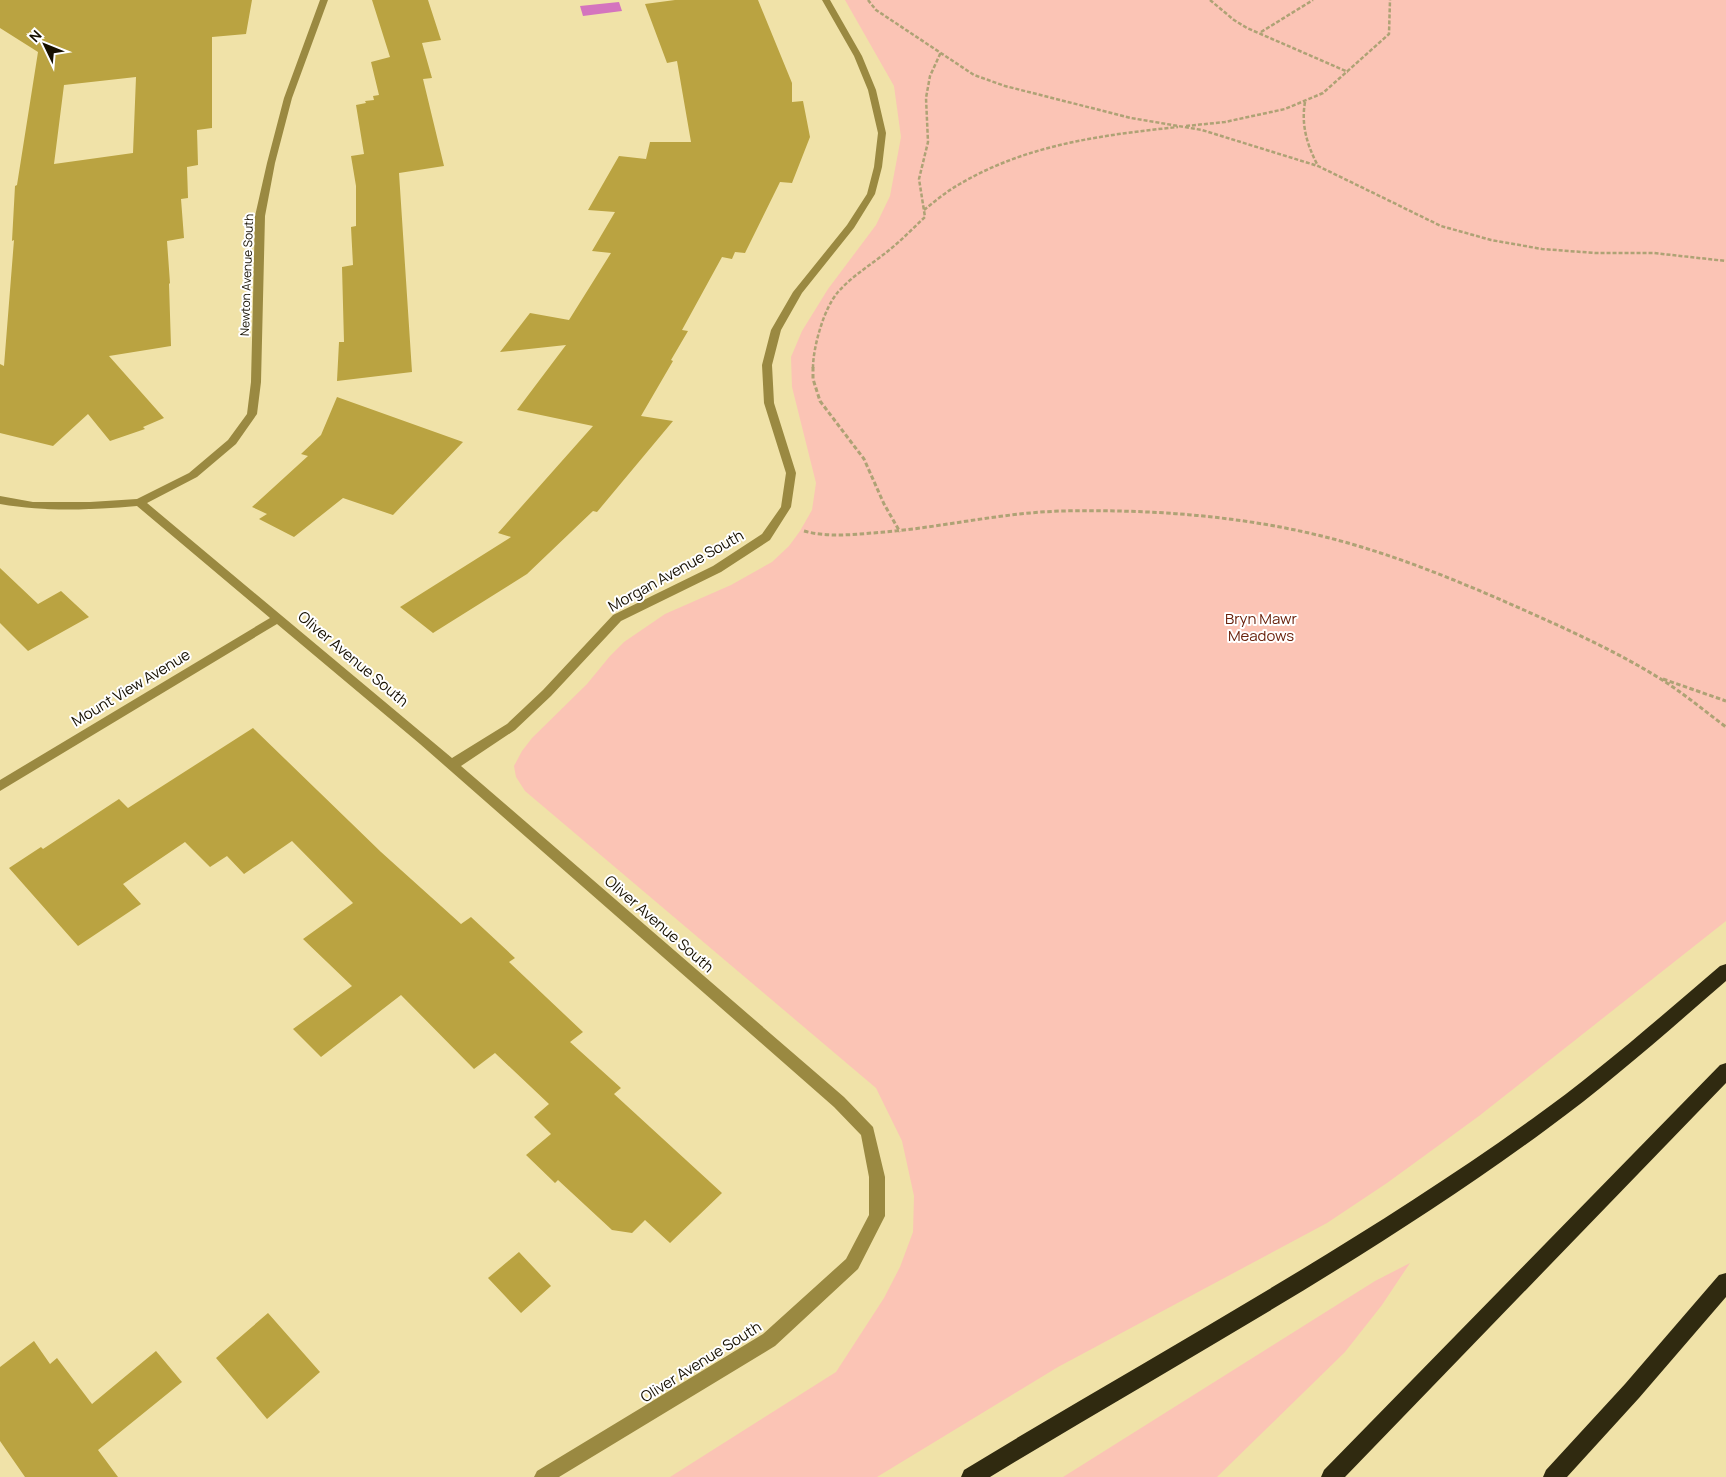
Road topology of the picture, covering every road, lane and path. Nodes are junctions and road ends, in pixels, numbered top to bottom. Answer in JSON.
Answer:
{"nodes":[{"id":1,"x":324,"y":0,"type":"edge"},
{"id":2,"x":826,"y":0,"type":"edge"},
{"id":3,"x":868,"y":0,"type":"edge"},
{"id":4,"x":1210,"y":0,"type":"edge"},
{"id":5,"x":1313,"y":0,"type":"edge"},
{"id":6,"x":1390,"y":0,"type":"edge"},
{"id":7,"x":1260,"y":33,"type":"junction"},
{"id":8,"x":941,"y":52,"type":"junction"},
{"id":9,"x":1348,"y":72,"type":"junction"},
{"id":10,"x":1305,"y":102,"type":"junction"},
{"id":11,"x":1182,"y":126,"type":"junction"},
{"id":12,"x":1318,"y":166,"type":"junction"},
{"id":13,"x":924,"y":210,"type":"junction"},
{"id":14,"x":1726,"y":262,"type":"edge"},
{"id":15,"x":0,"y":500,"type":"edge"},
{"id":16,"x":139,"y":502,"type":"junction"},
{"id":17,"x":776,"y":524,"type":"junction"},
{"id":18,"x":900,"y":532,"type":"junction"},
{"id":19,"x":279,"y":618,"type":"junction"},
{"id":20,"x":1660,"y":678,"type":"junction"},
{"id":21,"x":1726,"y":701,"type":"edge"},
{"id":22,"x":1726,"y":727,"type":"edge"},
{"id":23,"x":452,"y":765,"type":"junction"},
{"id":24,"x":0,"y":786,"type":"edge"},
{"id":25,"x":1726,"y":971,"type":"edge"},
{"id":26,"x":1726,"y":1071,"type":"edge"},
{"id":27,"x":1726,"y":1282,"type":"edge"},
{"id":28,"x":543,"y":1477,"type":"edge"},
{"id":29,"x":971,"y":1477,"type":"edge"},
{"id":30,"x":1331,"y":1477,"type":"edge"},
{"id":31,"x":1553,"y":1477,"type":"edge"}],
"edges":[{"from":1,"to":16,"type":"street","name":"Newton Avenue South"},
{"from":2,"to":17,"type":"street","name":"Morgan Avenue South"},
{"from":3,"to":8,"type":"path"},
{"from":4,"to":7,"type":"path"},
{"from":5,"to":7,"type":"path"},
{"from":6,"to":9,"type":"path"},
{"from":7,"to":9,"type":"path"},
{"from":8,"to":11,"type":"path"},
{"from":8,"to":13,"type":"path"},
{"from":9,"to":10,"type":"path"},
{"from":10,"to":11,"type":"path"},
{"from":10,"to":12,"type":"path"},
{"from":11,"to":12,"type":"path"},
{"from":11,"to":13,"type":"path"},
{"from":12,"to":14,"type":"path"},
{"from":13,"to":18,"type":"path"},
{"from":15,"to":16,"type":"street"},
{"from":16,"to":19,"type":"street","name":"Oliver Avenue South"},
{"from":17,"to":18,"type":"path"},
{"from":17,"to":23,"type":"street","name":"Morgan Avenue South"},
{"from":18,"to":20,"type":"path"},
{"from":19,"to":23,"type":"street","name":"Oliver Avenue South"},
{"from":19,"to":24,"type":"street","name":"Mount View Avenue"},
{"from":20,"to":21,"type":"path"},
{"from":20,"to":22,"type":"path"},
{"from":23,"to":28,"type":"street","name":"Oliver Avenue South"},
{"from":25,"to":29,"type":"highway"},
{"from":26,"to":30,"type":"highway"},
{"from":27,"to":31,"type":"highway"}]}
